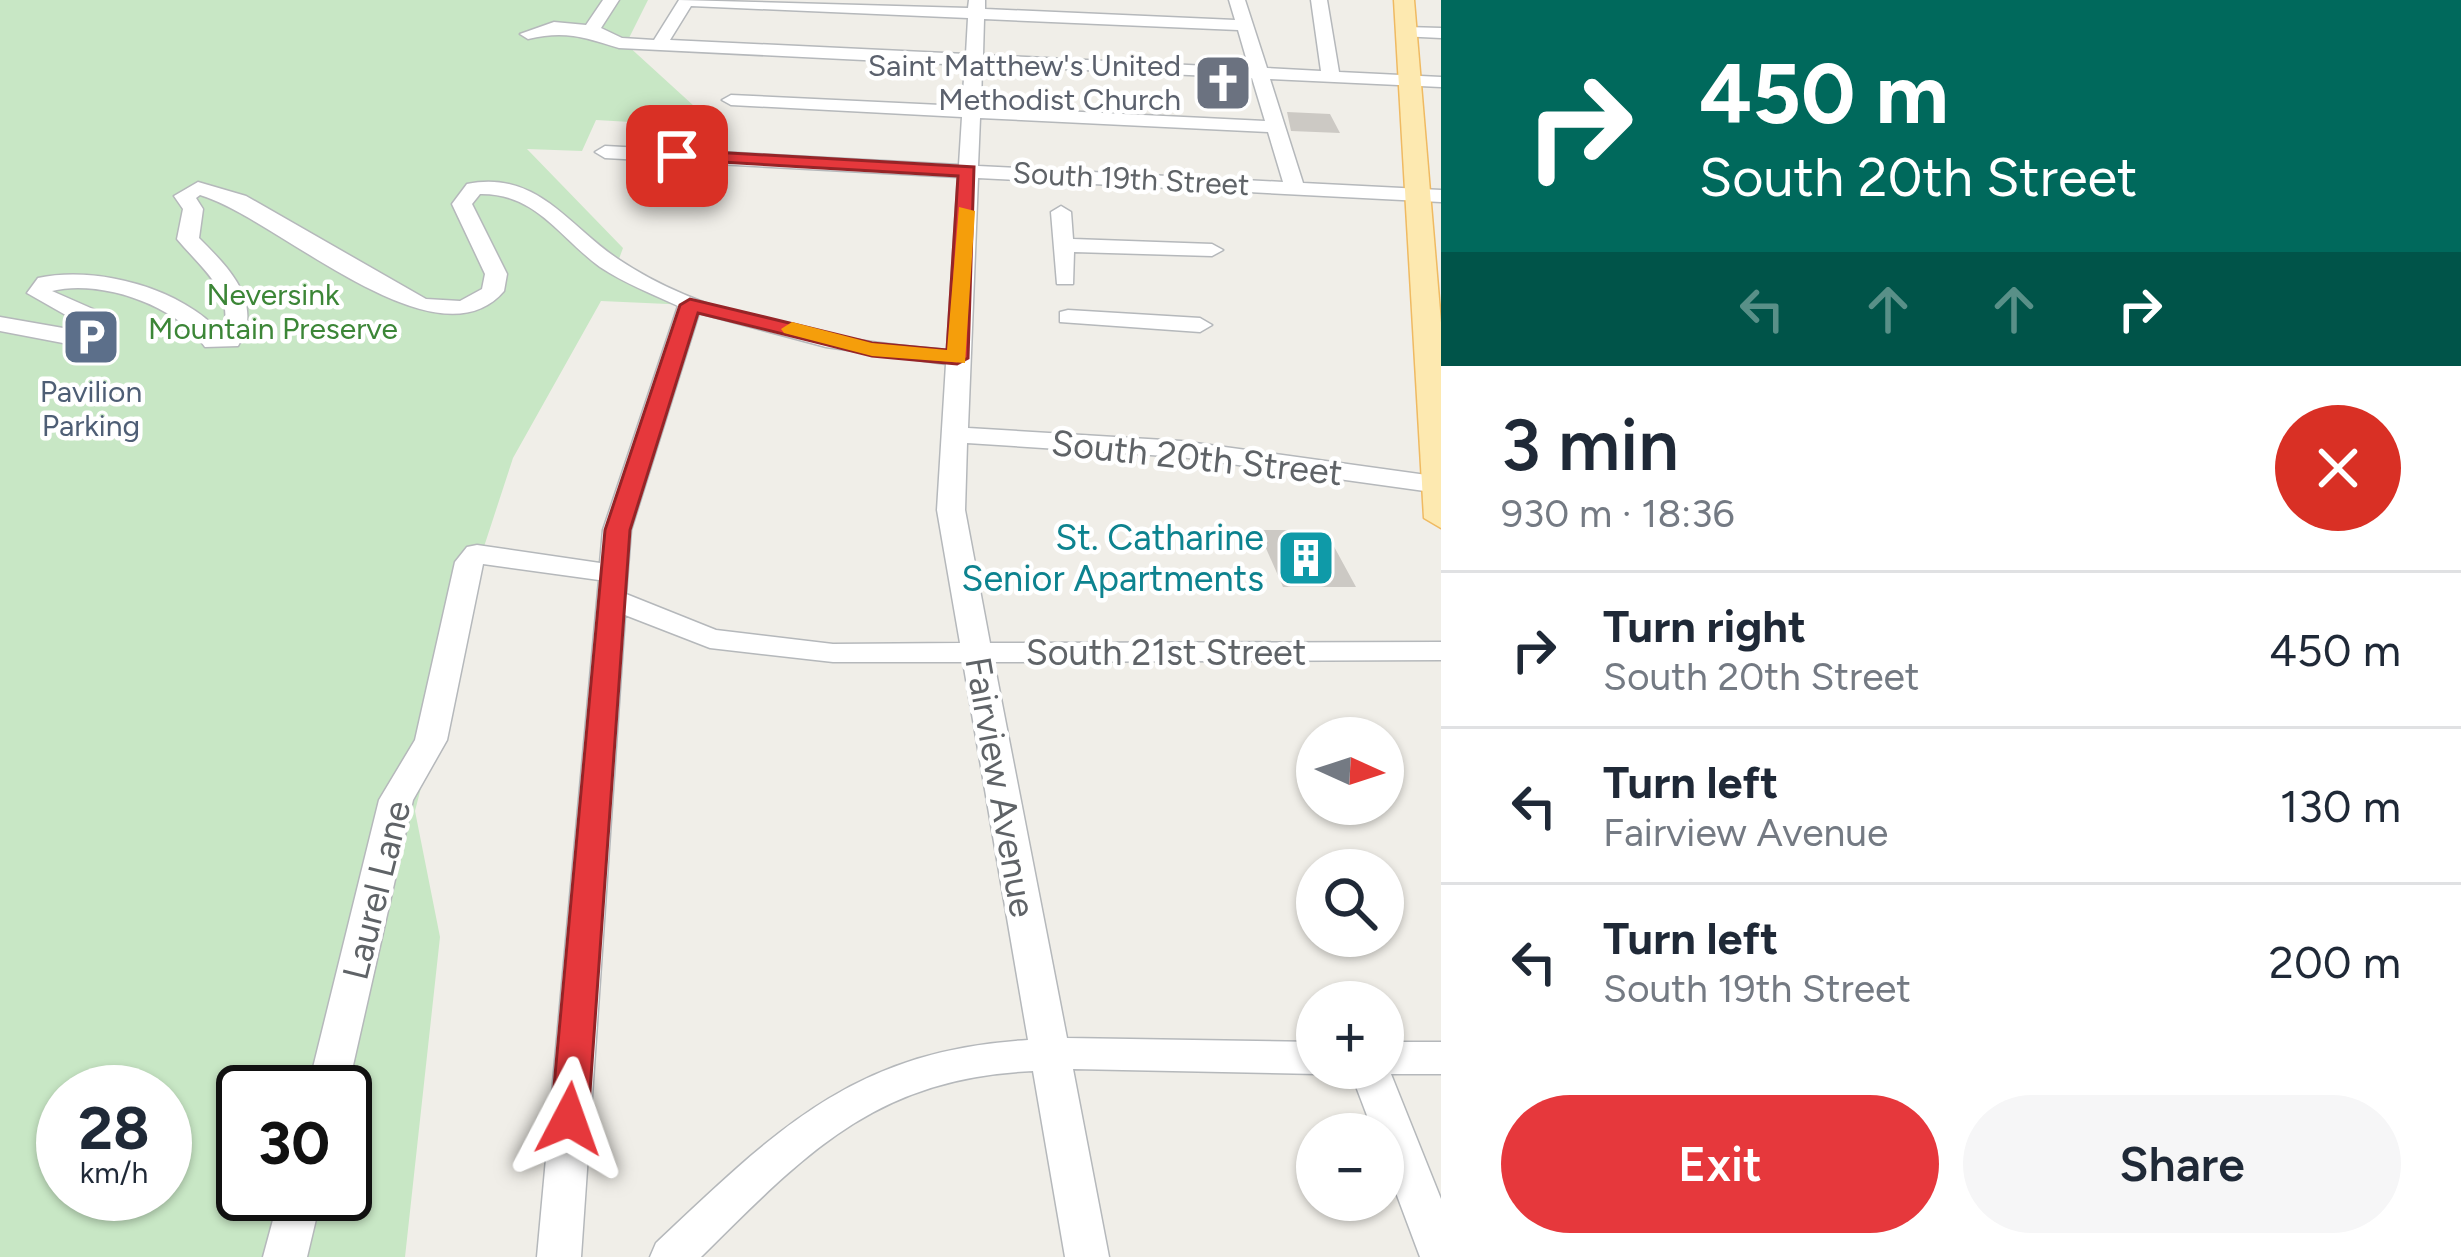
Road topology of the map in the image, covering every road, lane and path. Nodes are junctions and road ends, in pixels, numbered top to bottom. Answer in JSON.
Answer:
{"nodes":[{"id":1,"x":611,"y":0,"type":"edge"},
{"id":2,"x":1238,"y":0,"type":"edge"},
{"id":3,"x":1319,"y":0,"type":"edge"},
{"id":4,"x":1404,"y":0,"type":"edge"},
{"id":5,"x":686,"y":1,"type":"edge"},
{"id":6,"x":976,"y":6,"type":"edge"},
{"id":7,"x":1245,"y":25,"type":"junction"},
{"id":8,"x":592,"y":32,"type":"junction"},
{"id":9,"x":1406,"y":32,"type":"junction"},
{"id":10,"x":1441,"y":33,"type":"edge"},
{"id":11,"x":528,"y":34,"type":"dead end"},
{"id":12,"x":659,"y":45,"type":"junction"},
{"id":13,"x":974,"y":60,"type":"junction"},
{"id":14,"x":1260,"y":74,"type":"junction"},
{"id":15,"x":1330,"y":77,"type":"junction"},
{"id":16,"x":1410,"y":80,"type":"junction"},
{"id":17,"x":1441,"y":82,"type":"edge"},
{"id":18,"x":730,"y":100,"type":"dead end"},
{"id":19,"x":970,"y":112,"type":"junction"},
{"id":20,"x":1277,"y":127,"type":"junction"},
{"id":21,"x":605,"y":152,"type":"dead end"},
{"id":22,"x":968,"y":171,"type":"junction"},
{"id":23,"x":1295,"y":188,"type":"junction"},
{"id":24,"x":1429,"y":195,"type":"edge"},
{"id":25,"x":1061,"y":212,"type":"dead end"},
{"id":26,"x":1064,"y":245,"type":"junction"},
{"id":27,"x":1212,"y":250,"type":"dead end"},
{"id":28,"x":1065,"y":279,"type":"dead end"},
{"id":29,"x":690,"y":305,"type":"junction"},
{"id":30,"x":1068,"y":317,"type":"dead end"},
{"id":31,"x":0,"y":324,"type":"edge"},
{"id":32,"x":1200,"y":325,"type":"dead end"},
{"id":33,"x":1434,"y":335,"type":"edge"},
{"id":34,"x":957,"y":358,"type":"junction"},
{"id":35,"x":955,"y":435,"type":"junction"},
{"id":36,"x":1438,"y":485,"type":"edge"},
{"id":37,"x":1441,"y":518,"type":"edge"},
{"id":38,"x":613,"y":586,"type":"junction"},
{"id":39,"x":1441,"y":651,"type":"edge"},
{"id":40,"x":976,"y":652,"type":"junction"},
{"id":41,"x":1049,"y":1056,"type":"junction"},
{"id":42,"x":1296,"y":1058,"type":"edge"},
{"id":43,"x":1404,"y":1058,"type":"edge"},
{"id":44,"x":1441,"y":1058,"type":"edge"},
{"id":45,"x":333,"y":1065,"type":"edge"},
{"id":46,"x":1377,"y":1089,"type":"edge"},
{"id":47,"x":294,"y":1221,"type":"edge"},
{"id":48,"x":1441,"y":1254,"type":"edge"},
{"id":49,"x":285,"y":1257,"type":"edge"},
{"id":50,"x":559,"y":1257,"type":"edge"},
{"id":51,"x":672,"y":1257,"type":"edge"},
{"id":52,"x":1087,"y":1257,"type":"edge"}],
"edges":[{"from":1,"to":8,"type":"street"},
{"from":2,"to":7,"type":"street"},
{"from":3,"to":15,"type":"street"},
{"from":4,"to":9,"type":"main road"},
{"from":5,"to":6,"type":"street"},
{"from":5,"to":12,"type":"street"},
{"from":6,"to":7,"type":"street"},
{"from":6,"to":13,"type":"street","name":"Fairview Avenue"},
{"from":7,"to":14,"type":"street"},
{"from":8,"to":11,"type":"street"},
{"from":8,"to":12,"type":"street"},
{"from":9,"to":10,"type":"street"},
{"from":9,"to":16,"type":"main road"},
{"from":12,"to":13,"type":"street"},
{"from":13,"to":14,"type":"street"},
{"from":13,"to":19,"type":"street","name":"Fairview Avenue"},
{"from":14,"to":15,"type":"street"},
{"from":14,"to":20,"type":"street"},
{"from":15,"to":16,"type":"street"},
{"from":16,"to":17,"type":"street"},
{"from":16,"to":24,"type":"main road"},
{"from":18,"to":19,"type":"street"},
{"from":19,"to":20,"type":"street"},
{"from":19,"to":22,"type":"street","name":"Fairview Avenue"},
{"from":20,"to":23,"type":"street"},
{"from":21,"to":22,"type":"street","name":"South 19th Street"},
{"from":22,"to":23,"type":"street","name":"South 19th Street"},
{"from":22,"to":34,"type":"street","name":"Fairview Avenue"},
{"from":23,"to":24,"type":"street","name":"South 19th Street"},
{"from":24,"to":33,"type":"main road"},
{"from":25,"to":26,"type":"street"},
{"from":26,"to":27,"type":"street"},
{"from":26,"to":28,"type":"street"},
{"from":29,"to":31,"type":"street"},
{"from":29,"to":34,"type":"street"},
{"from":29,"to":38,"type":"street"},
{"from":30,"to":32,"type":"street"},
{"from":33,"to":36,"type":"main road"},
{"from":34,"to":35,"type":"street","name":"Fairview Avenue"},
{"from":35,"to":36,"type":"street","name":"South 20th Street"},
{"from":35,"to":40,"type":"street","name":"Fairview Avenue"},
{"from":36,"to":37,"type":"main road"},
{"from":38,"to":40,"type":"street","name":"South 21st Street"},
{"from":38,"to":45,"type":"street","name":"Laurel Lane"},
{"from":38,"to":50,"type":"street"},
{"from":39,"to":40,"type":"street","name":"South 21st Street"},
{"from":40,"to":41,"type":"street","name":"Fairview Avenue"},
{"from":41,"to":42,"type":"street"},
{"from":41,"to":51,"type":"street"},
{"from":41,"to":52,"type":"street","name":"Fairview Avenue"},
{"from":43,"to":44,"type":"street"},
{"from":46,"to":48,"type":"street"},
{"from":47,"to":49,"type":"street"}]}
